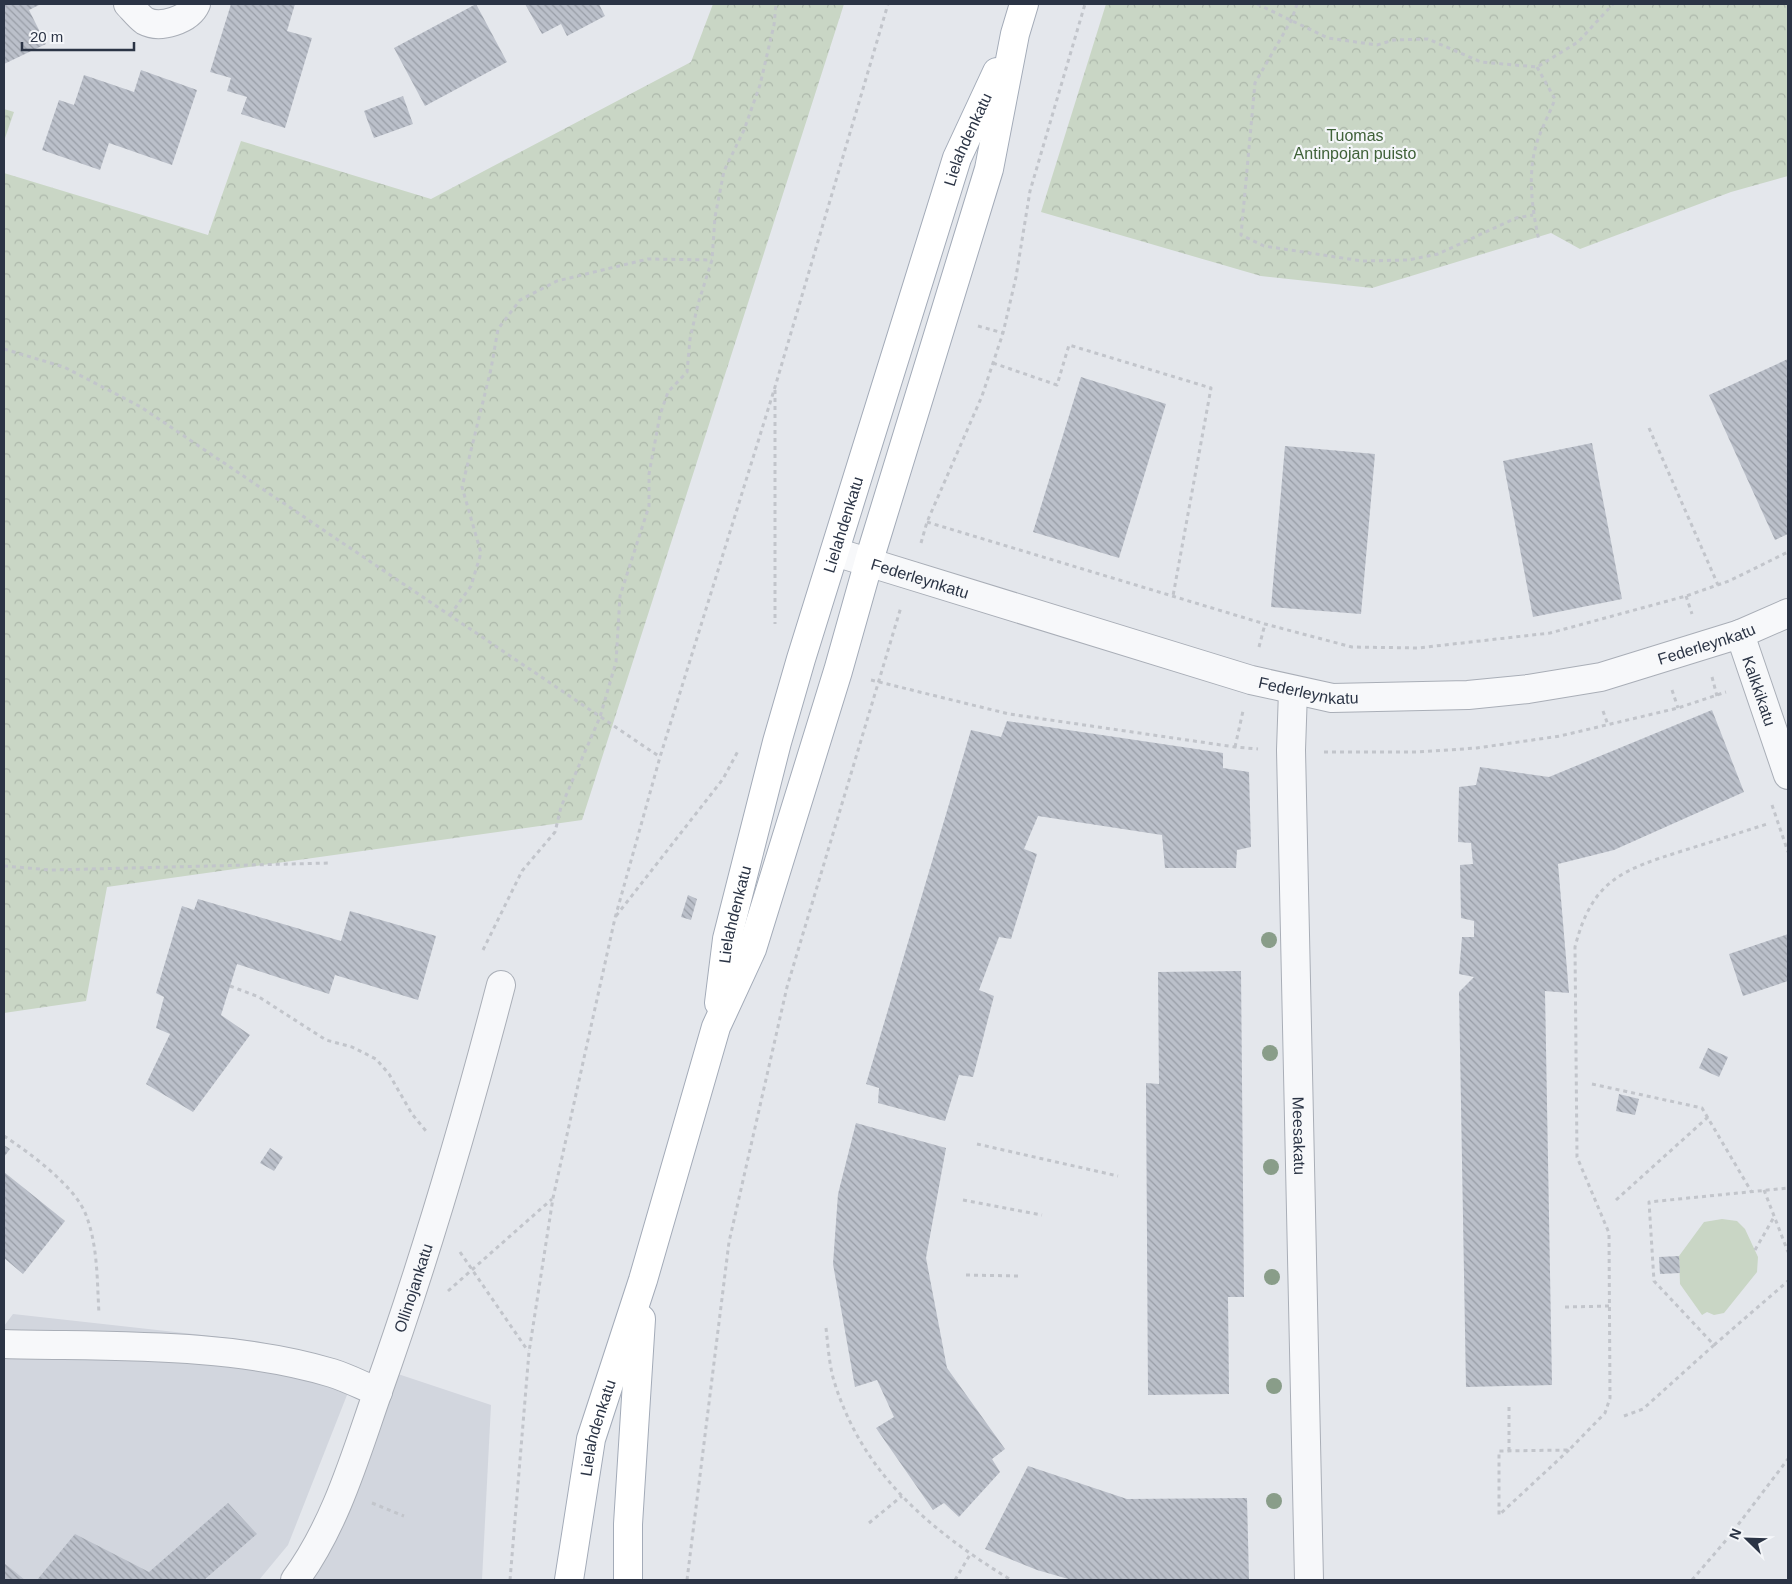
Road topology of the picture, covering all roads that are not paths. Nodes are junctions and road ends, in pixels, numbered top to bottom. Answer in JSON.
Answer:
{"nodes":[{"id":1,"x":128,"y":4,"type":"edge"},
{"id":2,"x":196,"y":4,"type":"edge"},
{"id":3,"x":1024,"y":4,"type":"edge"},
{"id":4,"x":1015,"y":34,"type":"junction"},
{"id":5,"x":835,"y":552,"type":"junction"},
{"id":6,"x":868,"y":563,"type":"junction"},
{"id":7,"x":1788,"y":613,"type":"edge"},
{"id":8,"x":1740,"y":634,"type":"junction"},
{"id":9,"x":1293,"y":690,"type":"junction"},
{"id":10,"x":1788,"y":775,"type":"edge"},
{"id":11,"x":501,"y":985,"type":"dead end"},
{"id":12,"x":716,"y":1027,"type":"junction"},
{"id":13,"x":643,"y":1280,"type":"junction"},
{"id":14,"x":4,"y":1344,"type":"edge"},
{"id":15,"x":378,"y":1392,"type":"junction"},
{"id":16,"x":295,"y":1580,"type":"edge"},
{"id":17,"x":569,"y":1580,"type":"edge"},
{"id":18,"x":628,"y":1580,"type":"edge"},
{"id":19,"x":1309,"y":1580,"type":"edge"}],
"edges":[{"from":1,"to":2,"type":"street"},
{"from":3,"to":4,"type":"main road","name":"Lielahdenkatu"},
{"from":4,"to":5,"type":"main road","name":"Lielahdenkatu"},
{"from":4,"to":6,"type":"main road","name":"Lielahdenkatu"},
{"from":5,"to":6,"type":"street","name":"Federleynkatu"},
{"from":5,"to":12,"type":"main road","name":"Lielahdenkatu"},
{"from":6,"to":9,"type":"street","name":"Federleynkatu"},
{"from":6,"to":12,"type":"main road","name":"Lielahdenkatu"},
{"from":7,"to":8,"type":"street","name":"Federleynkatu"},
{"from":8,"to":9,"type":"street","name":"Federleynkatu"},
{"from":8,"to":10,"type":"street","name":"Kalkkikatu"},
{"from":9,"to":19,"type":"street","name":"Meesakatu"},
{"from":11,"to":15,"type":"street","name":"Ollinojankatu"},
{"from":12,"to":13,"type":"main road","name":"Lielahdenkatu"},
{"from":13,"to":17,"type":"main road","name":"Lielahdenkatu"},
{"from":13,"to":18,"type":"main road","name":"Lielahdenkatu"},
{"from":14,"to":15,"type":"street"},
{"from":15,"to":16,"type":"street","name":"Ollinojankatu"}]}
